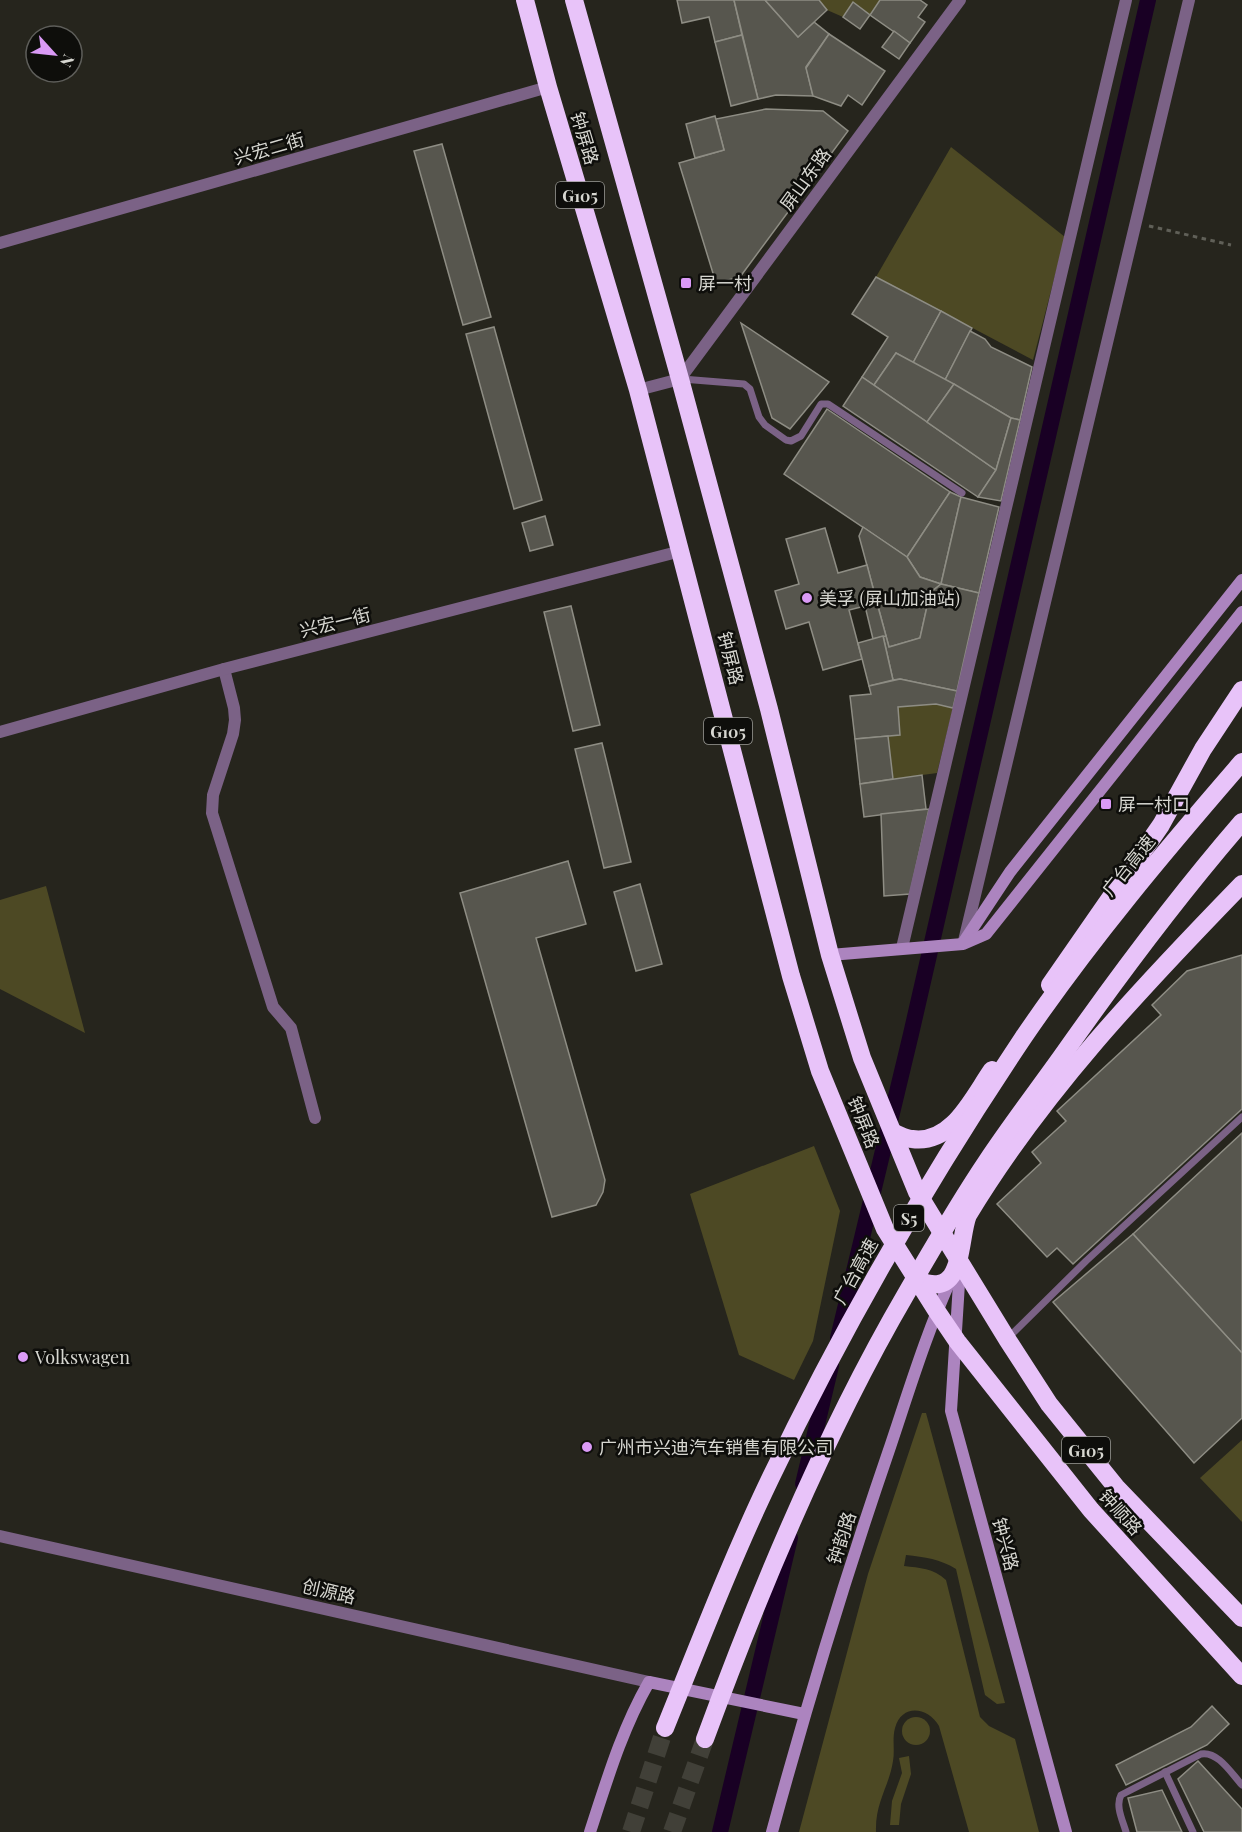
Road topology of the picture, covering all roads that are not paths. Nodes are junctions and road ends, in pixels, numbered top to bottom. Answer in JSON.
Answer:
{"nodes":[{"id":1,"x":525,"y":0,"type":"edge"},
{"id":2,"x":574,"y":0,"type":"edge"},
{"id":3,"x":960,"y":0,"type":"edge"},
{"id":4,"x":1126,"y":0,"type":"edge"},
{"id":5,"x":1189,"y":0,"type":"edge"},
{"id":6,"x":548,"y":87,"type":"junction"},
{"id":7,"x":0,"y":243,"type":"edge"},
{"id":8,"x":680,"y":379,"type":"junction"},
{"id":9,"x":638,"y":390,"type":"junction"},
{"id":10,"x":962,"y":493,"type":"dead end"},
{"id":11,"x":681,"y":551,"type":"junction"},
{"id":12,"x":1242,"y":580,"type":"edge"},
{"id":13,"x":1242,"y":612,"type":"edge"},
{"id":14,"x":224,"y":669,"type":"junction"},
{"id":15,"x":1242,"y":690,"type":"edge"},
{"id":16,"x":0,"y":732,"type":"edge"},
{"id":17,"x":1242,"y":762,"type":"edge"},
{"id":18,"x":1242,"y":822,"type":"edge"},
{"id":19,"x":1242,"y":884,"type":"edge"},
{"id":20,"x":963,"y":944,"type":"junction"},
{"id":21,"x":902,"y":948,"type":"junction"},
{"id":22,"x":830,"y":955,"type":"junction"},
{"id":23,"x":1242,"y":1117,"type":"edge"},
{"id":24,"x":315,"y":1118,"type":"dead end"},
{"id":25,"x":894,"y":1133,"type":"junction"},
{"id":26,"x":960,"y":1260,"type":"junction"},
{"id":27,"x":918,"y":1280,"type":"junction"},
{"id":28,"x":936,"y":1310,"type":"junction"},
{"id":29,"x":1007,"y":1339,"type":"junction"},
{"id":30,"x":957,"y":1341,"type":"junction"},
{"id":31,"x":0,"y":1536,"type":"edge"},
{"id":32,"x":1242,"y":1617,"type":"edge"},
{"id":33,"x":1242,"y":1676,"type":"edge"},
{"id":34,"x":649,"y":1682,"type":"junction"},
{"id":35,"x":804,"y":1714,"type":"junction"},
{"id":36,"x":665,"y":1728,"type":"tunnel mouth"},
{"id":37,"x":705,"y":1739,"type":"tunnel mouth"},
{"id":38,"x":1165,"y":1772,"type":"junction"},
{"id":39,"x":1242,"y":1785,"type":"edge"},
{"id":40,"x":590,"y":1832,"type":"edge"},
{"id":41,"x":772,"y":1832,"type":"edge"},
{"id":42,"x":1066,"y":1832,"type":"edge"},
{"id":43,"x":1126,"y":1832,"type":"edge"},
{"id":44,"x":1193,"y":1832,"type":"edge"}],
"edges":[{"from":1,"to":6,"type":"highway","name":"钟屏路","number":"G105"},
{"from":2,"to":8,"type":"highway","name":"钟屏路","number":"G105"},
{"from":3,"to":8,"type":"street","name":"屏山东路"},
{"from":4,"to":21,"type":"street"},
{"from":5,"to":20,"type":"street"},
{"from":6,"to":7,"type":"street","name":"兴宏二街"},
{"from":6,"to":9,"type":"highway","name":"钟屏路","number":"G105"},
{"from":8,"to":9,"type":"street"},
{"from":8,"to":10,"type":"lane"},
{"from":8,"to":22,"type":"highway","name":"钟屏路","number":"G105"},
{"from":9,"to":11,"type":"highway","name":"钟屏路","number":"G105"},
{"from":11,"to":14,"type":"street","name":"兴宏一街"},
{"from":11,"to":27,"type":"highway","name":"钟屏路","number":"G105"},
{"from":12,"to":20,"type":"street"},
{"from":13,"to":20,"type":"street"},
{"from":14,"to":16,"type":"street","name":"兴宏一街"},
{"from":14,"to":24,"type":"street"},
{"from":15,"to":25,"type":"highway"},
{"from":17,"to":36,"type":"highway","name":"广台高速","number":"S5","bridge":true},
{"from":18,"to":37,"type":"highway","number":"S5","bridge":true},
{"from":19,"to":26,"type":"highway"},
{"from":20,"to":21,"type":"street"},
{"from":21,"to":22,"type":"street"},
{"from":22,"to":25,"type":"highway","name":"钟屏路","number":"G105"},
{"from":23,"to":29,"type":"lane"},
{"from":25,"to":26,"type":"highway","name":"钟屏路","number":"G105"},
{"from":26,"to":27,"type":"highway"},
{"from":26,"to":28,"type":"street","name":"钟韵路"},
{"from":26,"to":29,"type":"highway","name":"钟顺路","number":"G105"},
{"from":26,"to":30,"type":"street","name":"钟兴路"},
{"from":27,"to":28,"type":"highway","name":"钟屏路","number":"G105"},
{"from":28,"to":30,"type":"highway","name":"钟顺路","number":"G105"},
{"from":28,"to":35,"type":"street","name":"钟韵路"},
{"from":29,"to":32,"type":"highway","name":"钟顺路","number":"G105"},
{"from":30,"to":33,"type":"highway","name":"钟顺路","number":"G105"},
{"from":30,"to":42,"type":"street","name":"钟兴路"},
{"from":31,"to":34,"type":"street","name":"创源路"},
{"from":34,"to":35,"type":"street"},
{"from":34,"to":40,"type":"street"},
{"from":35,"to":41,"type":"street","name":"钟韵路"},
{"from":38,"to":39,"type":"lane"},
{"from":38,"to":43,"type":"lane"},
{"from":38,"to":44,"type":"lane"}]}
